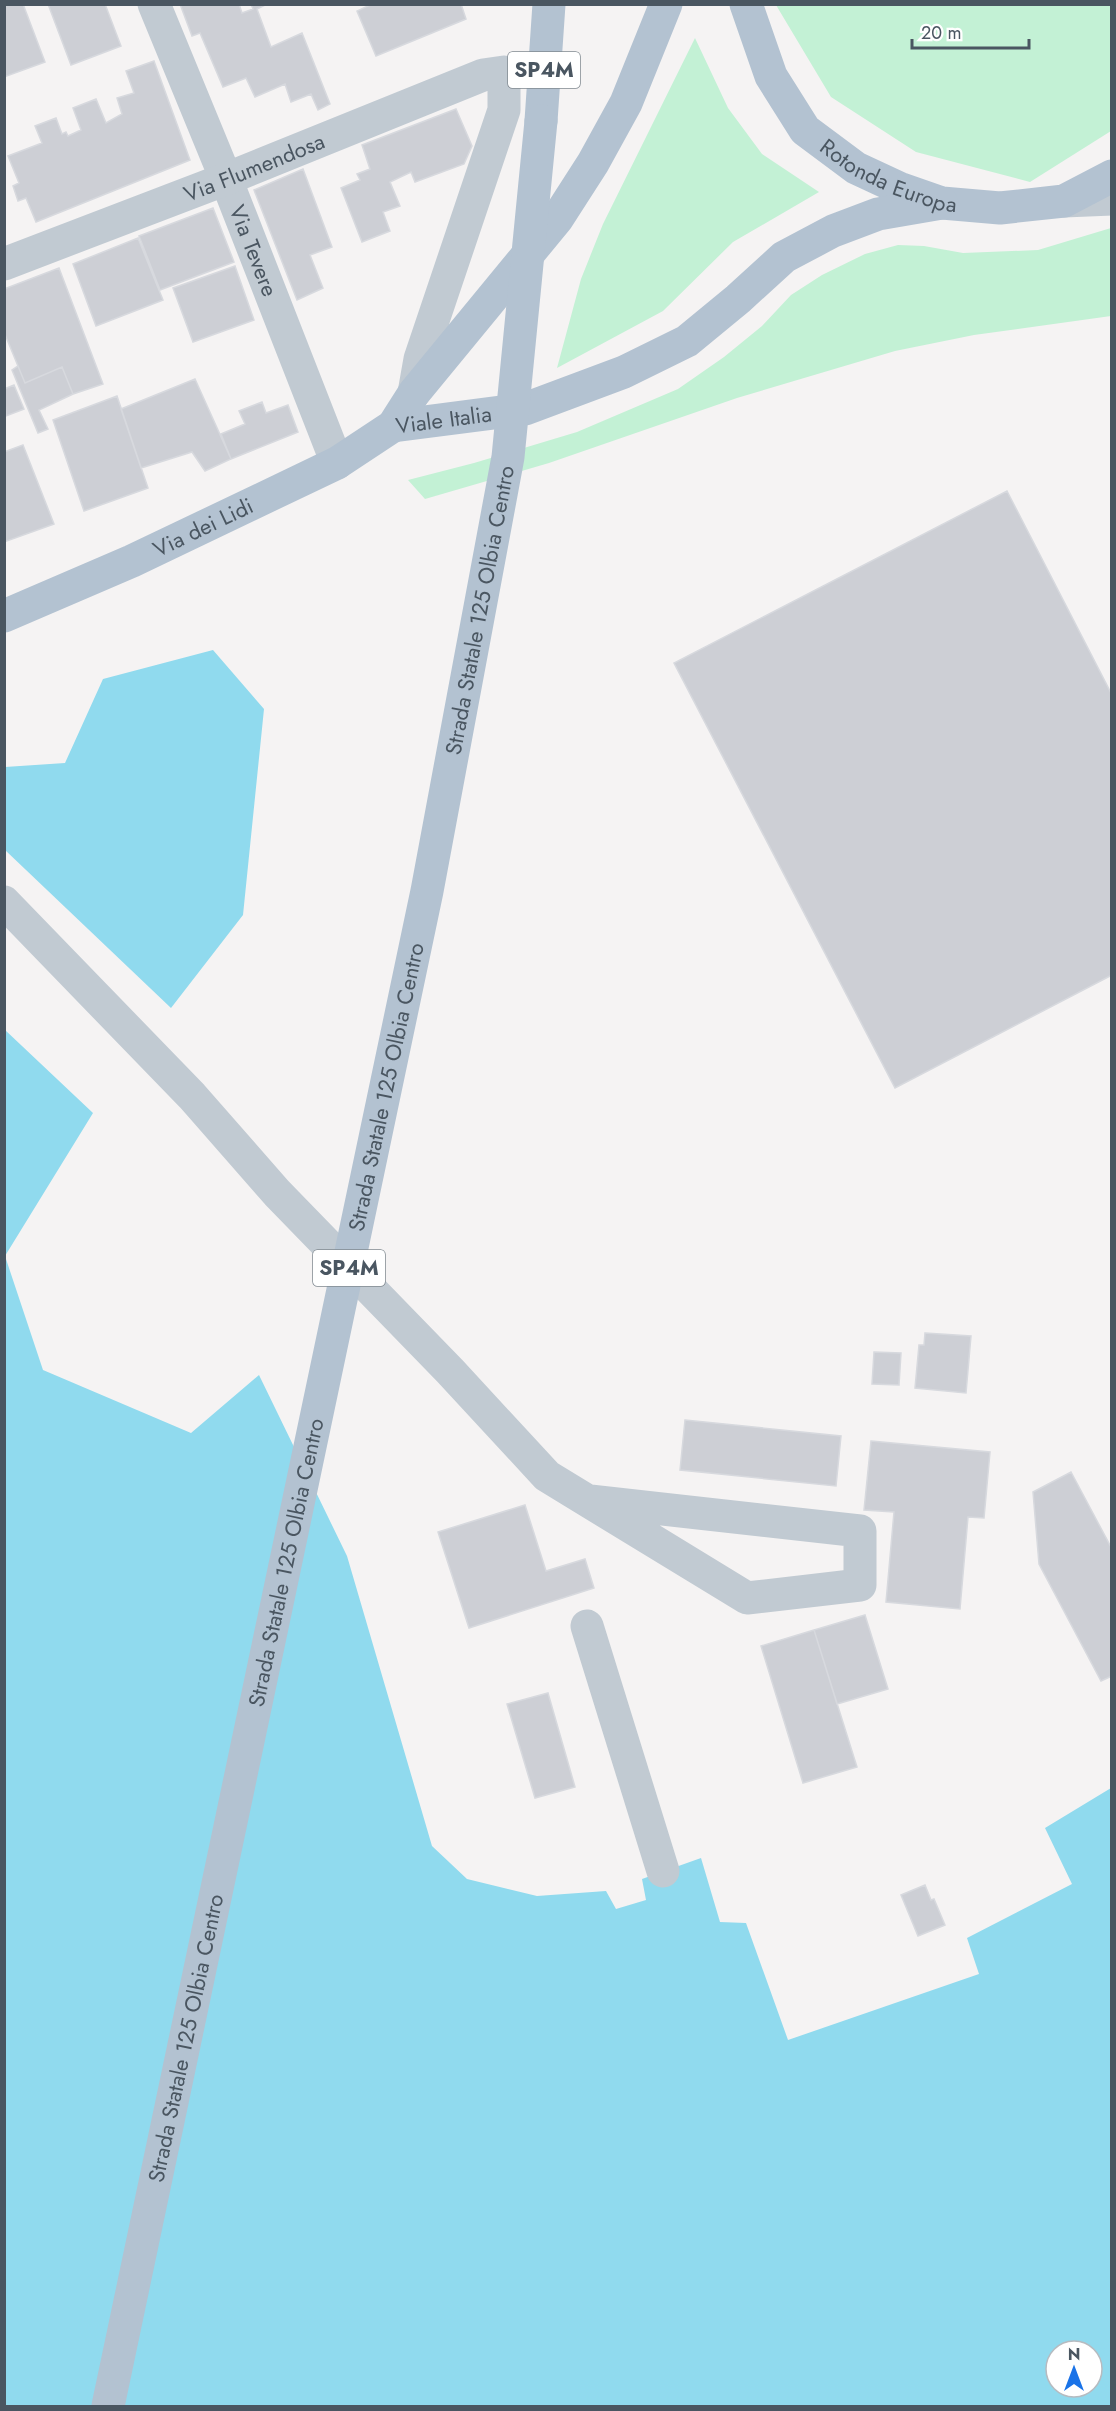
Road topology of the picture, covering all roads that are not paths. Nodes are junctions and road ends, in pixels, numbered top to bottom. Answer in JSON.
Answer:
{"nodes":[{"id":1,"x":154,"y":4,"type":"edge"},
{"id":2,"x":549,"y":4,"type":"edge"},
{"id":3,"x":666,"y":4,"type":"edge"},
{"id":4,"x":746,"y":4,"type":"edge"},
{"id":5,"x":1112,"y":176,"type":"edge"},
{"id":6,"x":226,"y":178,"type":"junction"},
{"id":7,"x":1112,"y":199,"type":"edge"},
{"id":8,"x":1064,"y":201,"type":"junction"},
{"id":9,"x":942,"y":203,"type":"junction"},
{"id":10,"x":4,"y":264,"type":"edge"},
{"id":11,"x":414,"y":393,"type":"junction"},
{"id":12,"x":393,"y":426,"type":"junction"},
{"id":13,"x":337,"y":463,"type":"junction"},
{"id":14,"x":4,"y":616,"type":"edge"},
{"id":15,"x":4,"y":902,"type":"edge"},
{"id":16,"x":590,"y":1501,"type":"junction"},
{"id":17,"x":587,"y":1626,"type":"dead end"},
{"id":18,"x":663,"y":1871,"type":"dead end"},
{"id":19,"x":108,"y":2406,"type":"edge"}],
"edges":[{"from":1,"to":6,"type":"street","name":"Via Tevere"},
{"from":2,"to":19,"type":"main road","name":"Strada Statale 125 Olbia Centro","number":"SP4M","bridge":true},
{"from":3,"to":11,"type":"main road","name":"Viale Italia"},
{"from":4,"to":9,"type":"main road","name":"Rotonda Europa"},
{"from":5,"to":8,"type":"main road","name":"Rotonda Europa"},
{"from":6,"to":10,"type":"street","name":"Via Flumendosa"},
{"from":6,"to":11,"type":"street","name":"Via Flumendosa"},
{"from":6,"to":13,"type":"street","name":"Via Tevere"},
{"from":7,"to":8,"type":"street"},
{"from":8,"to":9,"type":"main road","name":"Rotonda Europa"},
{"from":9,"to":12,"type":"main road","name":"Viale Italia"},
{"from":11,"to":12,"type":"main road","name":"Viale Italia"},
{"from":12,"to":13,"type":"main road","name":"Via dei Lidi"},
{"from":13,"to":14,"type":"main road","name":"Via dei Lidi"},
{"from":15,"to":16,"type":"street"},
{"from":16,"to":16,"type":"street"},
{"from":17,"to":18,"type":"street"}]}
